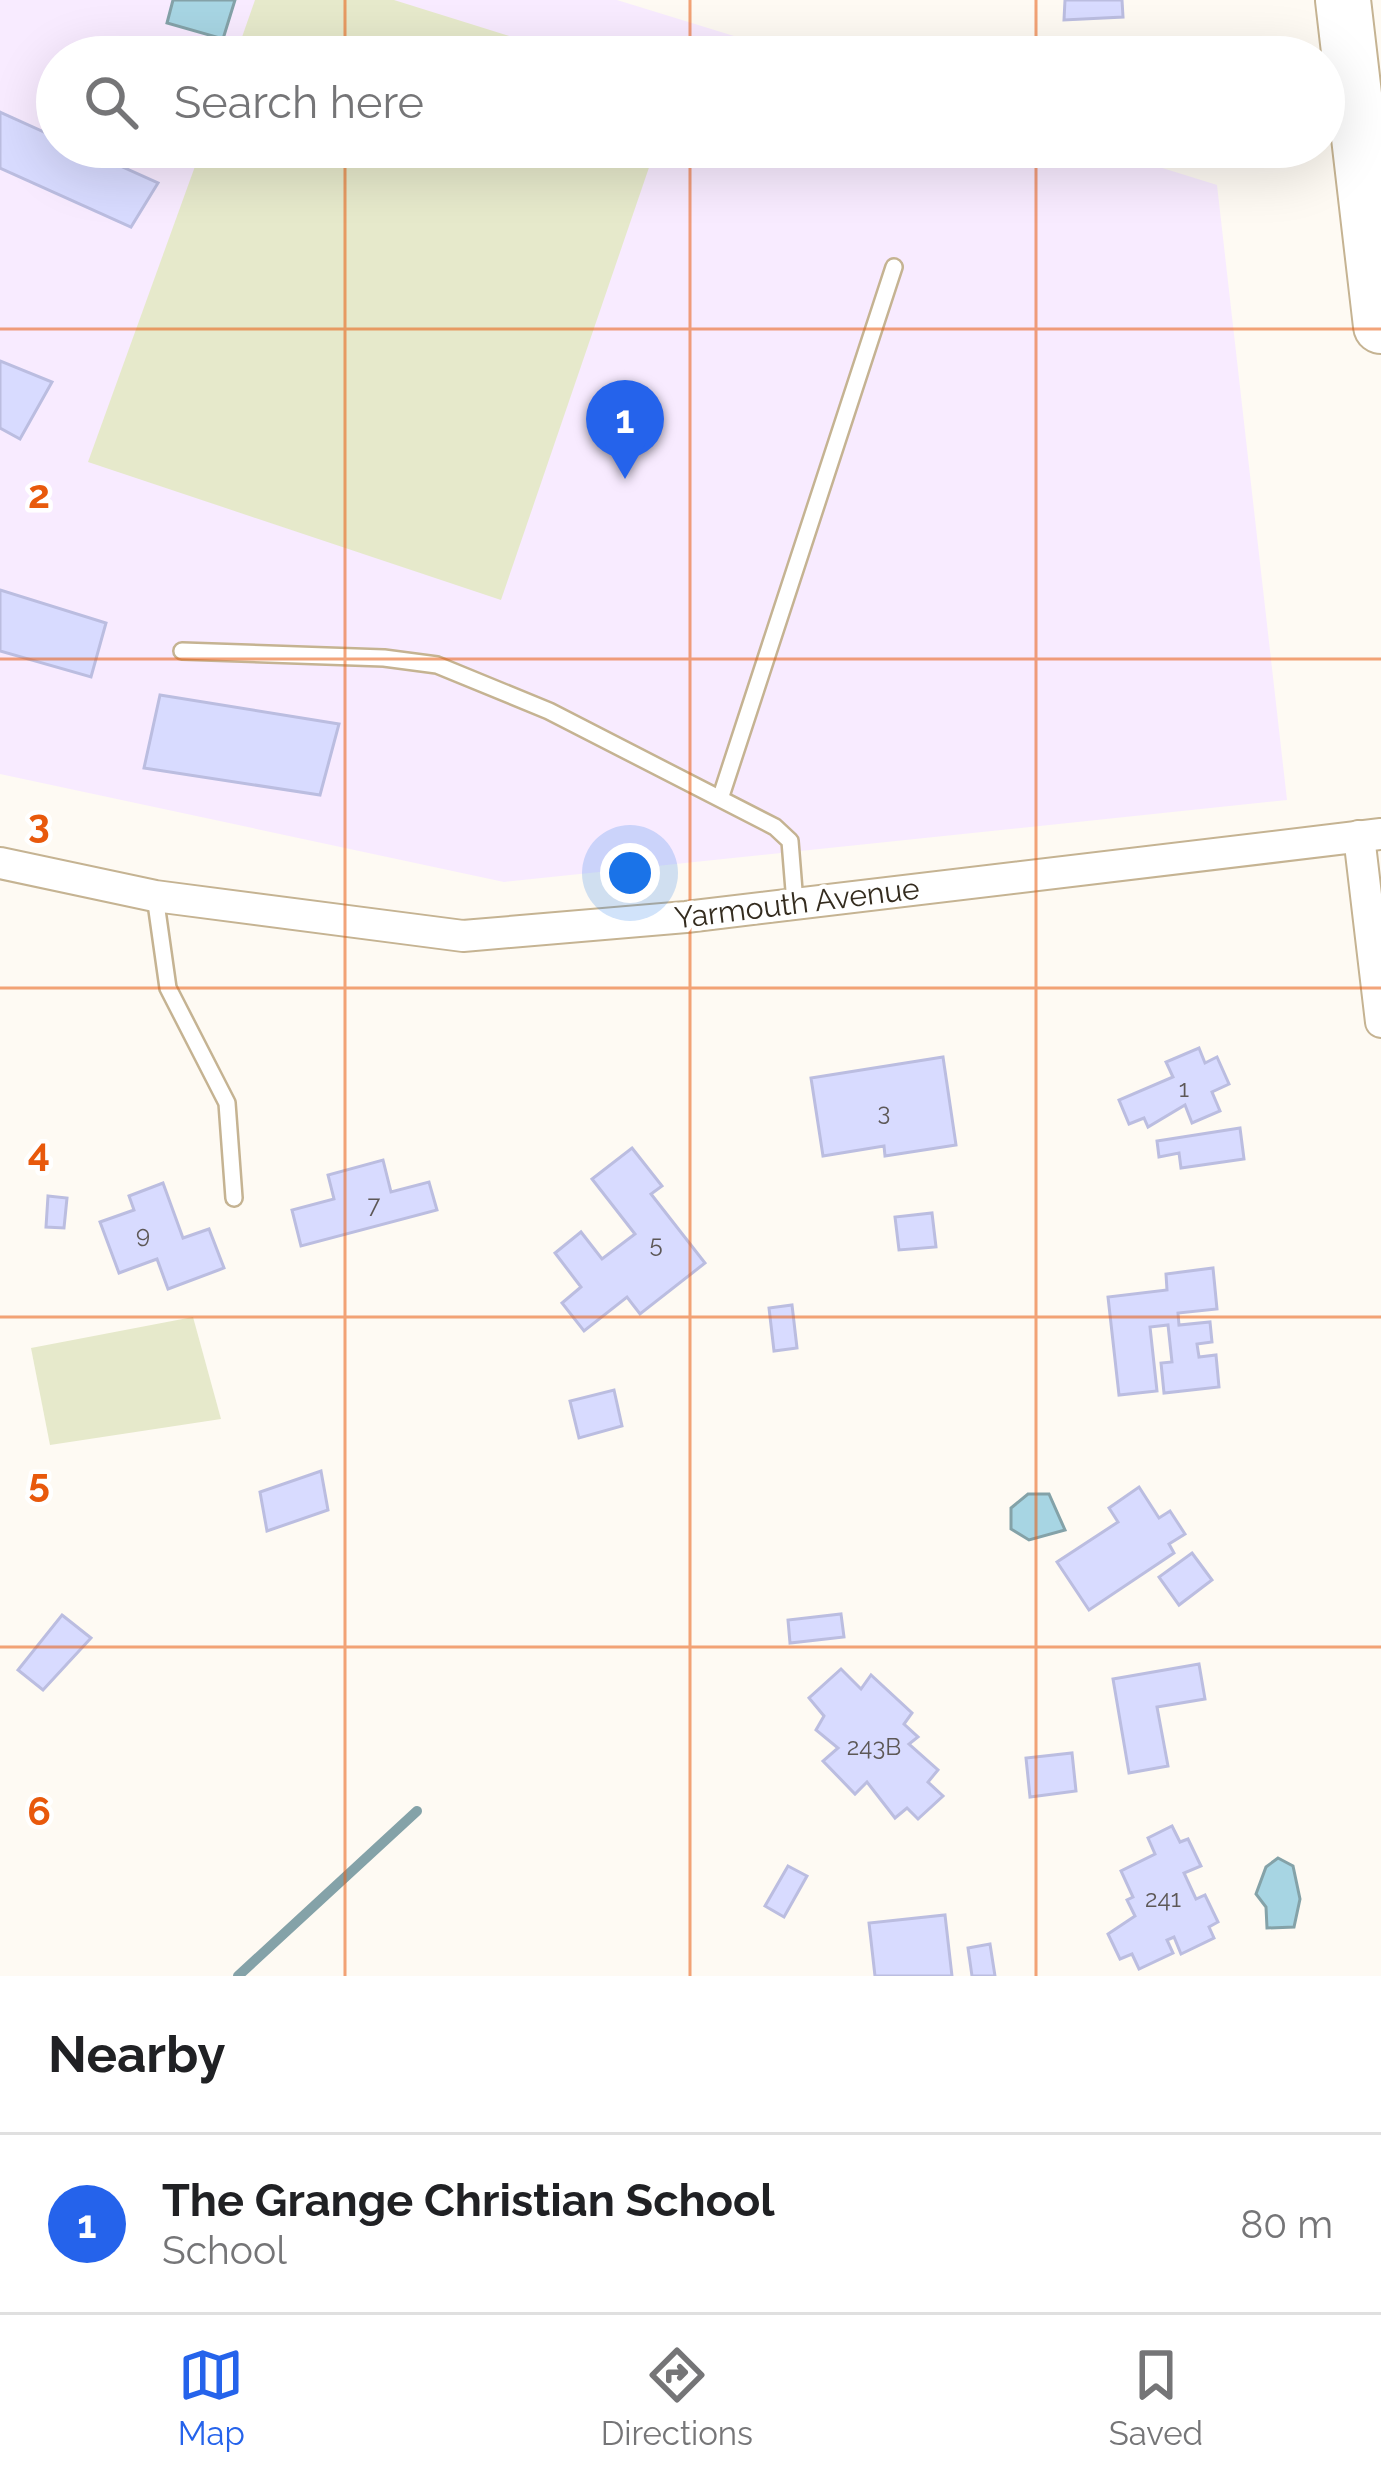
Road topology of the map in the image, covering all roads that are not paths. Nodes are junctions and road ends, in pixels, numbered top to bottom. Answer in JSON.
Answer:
{"nodes":[{"id":1,"x":1343,"y":0,"type":"edge"},
{"id":2,"x":894,"y":268,"type":"dead end"},
{"id":3,"x":1381,"y":326,"type":"edge"},
{"id":4,"x":182,"y":651,"type":"dead end"},
{"id":5,"x":721,"y":796,"type":"junction"},
{"id":6,"x":1370,"y":835,"type":"edge"},
{"id":7,"x":0,"y":863,"type":"edge"},
{"id":8,"x":155,"y":896,"type":"junction"},
{"id":9,"x":795,"y":904,"type":"junction"},
{"id":10,"x":1381,"y":1022,"type":"edge"},
{"id":11,"x":234,"y":1198,"type":"dead end"}],
"edges":[{"from":1,"to":3,"type":"highway"},
{"from":2,"to":5,"type":"lane"},
{"from":4,"to":5,"type":"lane"},
{"from":5,"to":9,"type":"lane"},
{"from":6,"to":9,"type":"street","name":"Yarmouth Avenue"},
{"from":6,"to":10,"type":"street"},
{"from":7,"to":8,"type":"street","name":"Yarmouth Avenue"},
{"from":8,"to":9,"type":"street","name":"Yarmouth Avenue"},
{"from":8,"to":11,"type":"lane"}]}
